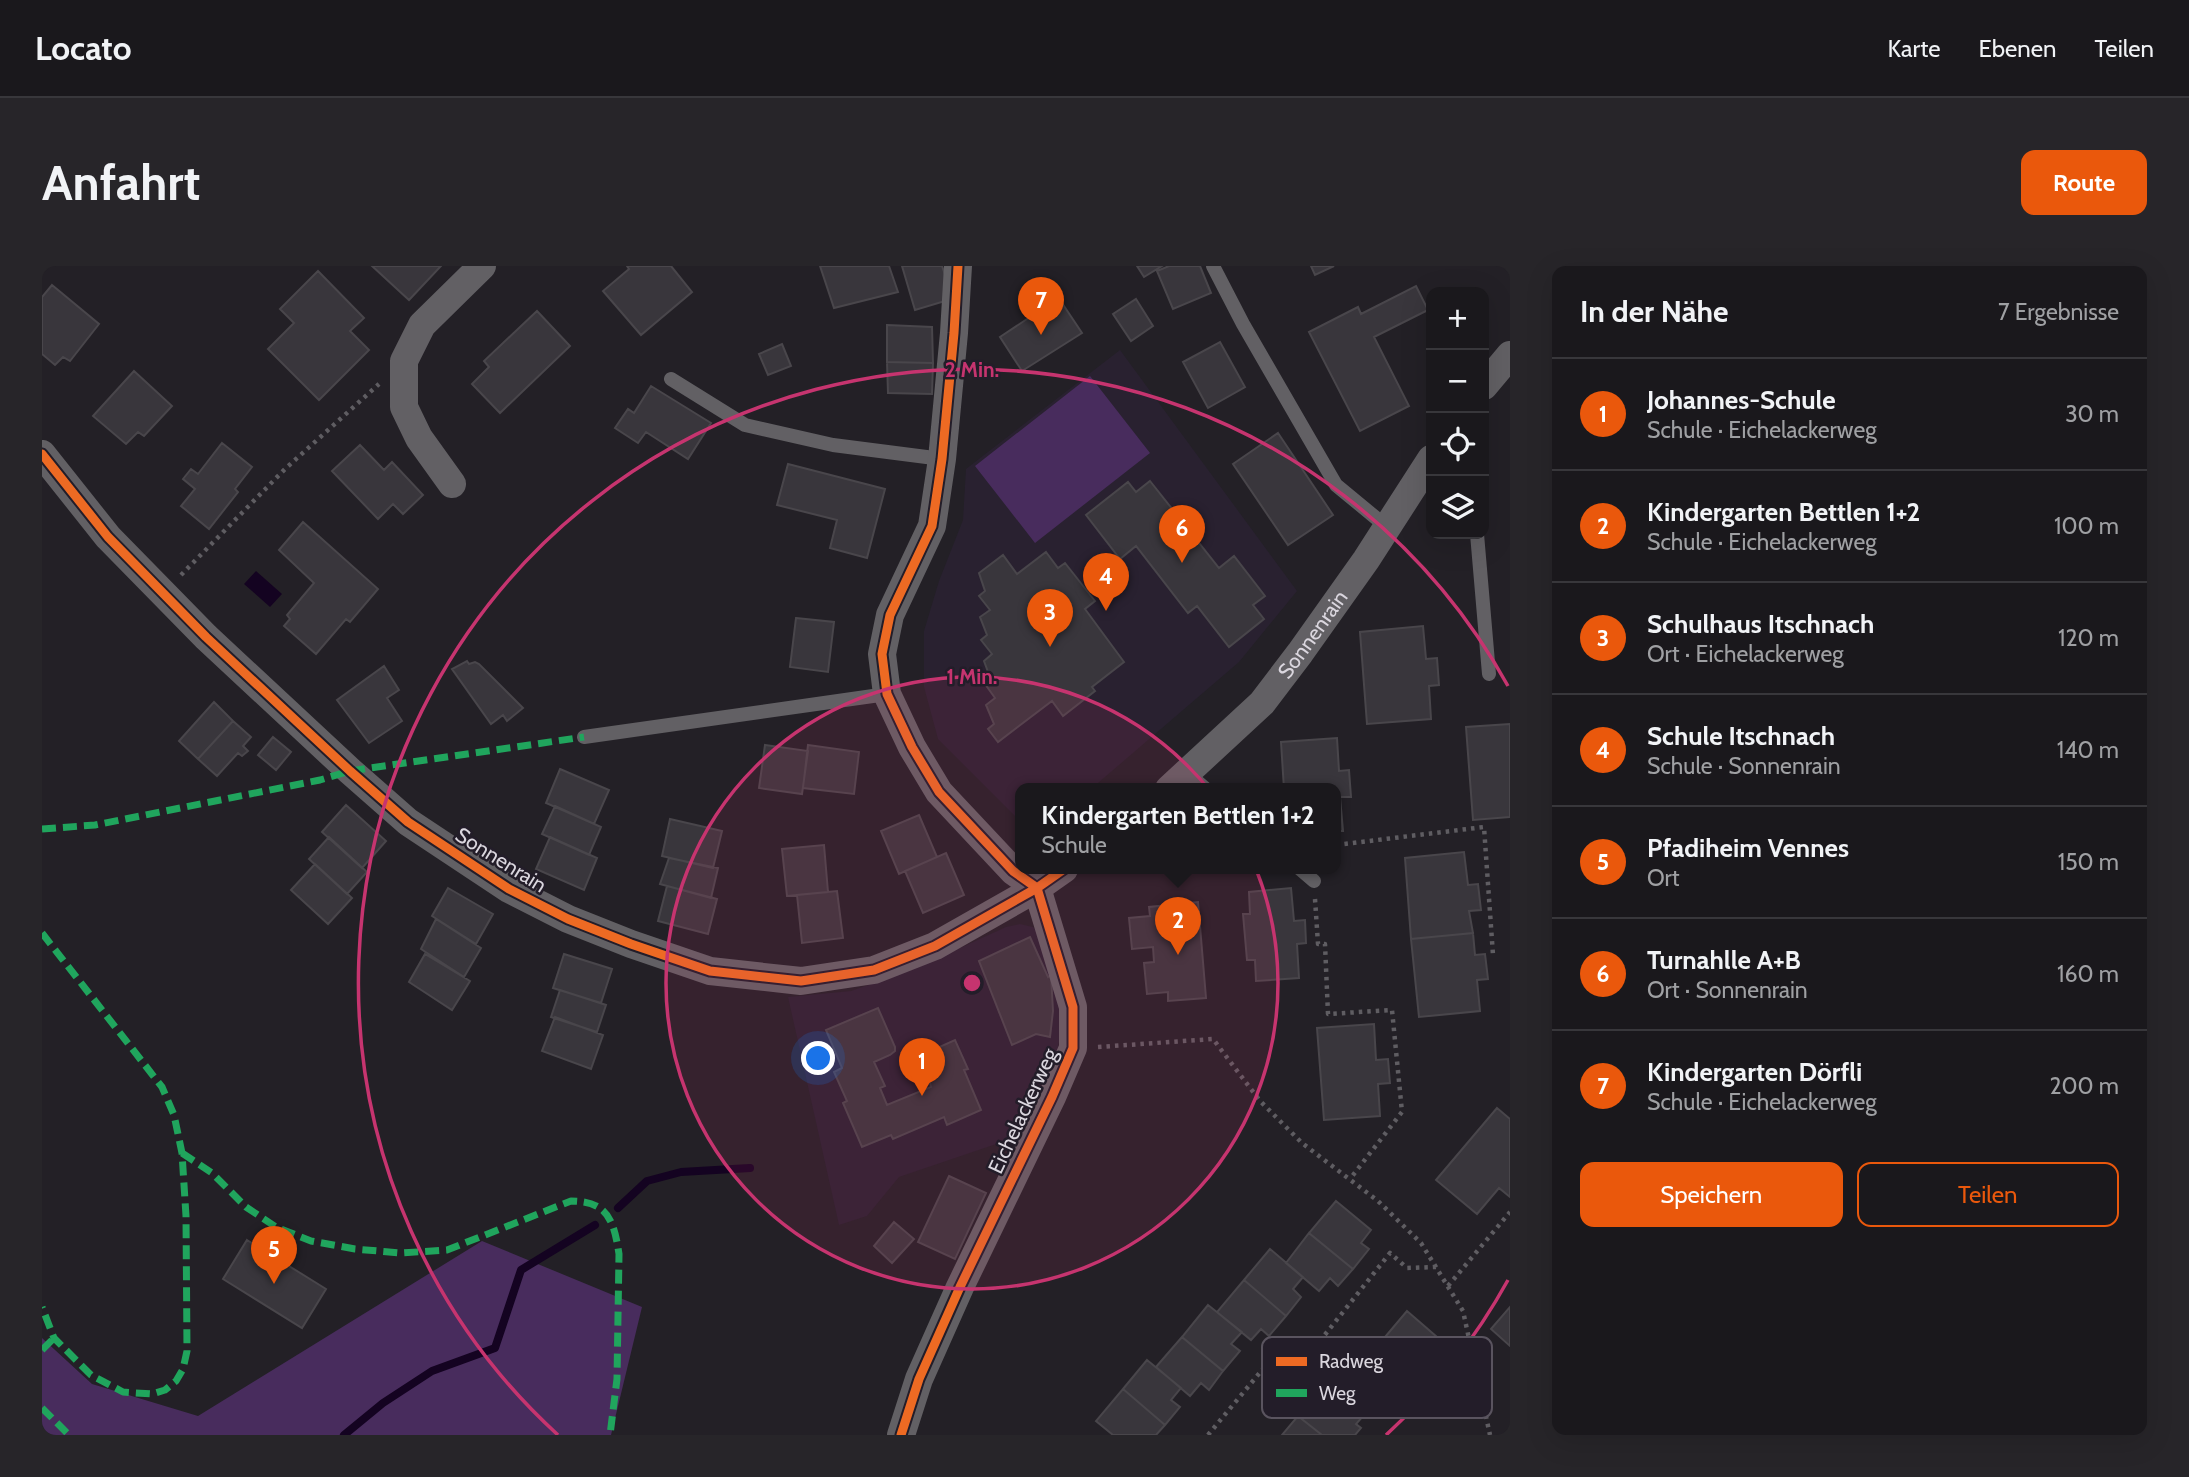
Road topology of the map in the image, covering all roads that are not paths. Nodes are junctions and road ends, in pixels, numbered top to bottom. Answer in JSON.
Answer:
{"nodes":[{"id":1,"x":482,"y":266,"type":"edge"},
{"id":2,"x":958,"y":266,"type":"edge"},
{"id":3,"x":1213,"y":266,"type":"edge"},
{"id":4,"x":1510,"y":355,"type":"edge"},
{"id":5,"x":671,"y":379,"type":"dead end"},
{"id":6,"x":1489,"y":380,"type":"edge"},
{"id":7,"x":42,"y":454,"type":"edge"},
{"id":8,"x":942,"y":459,"type":"junction"},
{"id":9,"x":1426,"y":469,"type":"edge"},
{"id":10,"x":452,"y":484,"type":"dead end"},
{"id":11,"x":1387,"y":527,"type":"junction"},
{"id":12,"x":1476,"y":539,"type":"edge"},
{"id":13,"x":1489,"y":674,"type":"dead end"},
{"id":14,"x":887,"y":694,"type":"junction"},
{"id":15,"x":584,"y":737,"type":"dead end"},
{"id":16,"x":1187,"y":783,"type":"edge"},
{"id":17,"x":1015,"y":872,"type":"edge"},
{"id":18,"x":1017,"y":874,"type":"edge"},
{"id":19,"x":1056,"y":874,"type":"edge"},
{"id":20,"x":1306,"y":874,"type":"edge"},
{"id":21,"x":1314,"y":881,"type":"road end"},
{"id":22,"x":1037,"y":888,"type":"junction"},
{"id":23,"x":901,"y":1435,"type":"edge"}],
"edges":[{"from":1,"to":10,"type":"street"},
{"from":2,"to":8,"type":"street"},
{"from":3,"to":11,"type":"lane"},
{"from":4,"to":6,"type":"street"},
{"from":5,"to":8,"type":"lane"},
{"from":7,"to":22,"type":"street","name":"Sonnenrain"},
{"from":8,"to":14,"type":"street"},
{"from":9,"to":11,"type":"street","name":"Sonnenrain"},
{"from":11,"to":16,"type":"street","name":"Sonnenrain"},
{"from":12,"to":13,"type":"lane"},
{"from":14,"to":15,"type":"lane"},
{"from":14,"to":17,"type":"street"},
{"from":18,"to":22,"type":"street"},
{"from":19,"to":22,"type":"street","name":"Sonnenrain"},
{"from":20,"to":21,"type":"lane"},
{"from":22,"to":23,"type":"street","name":"Eichelackerweg"}]}
